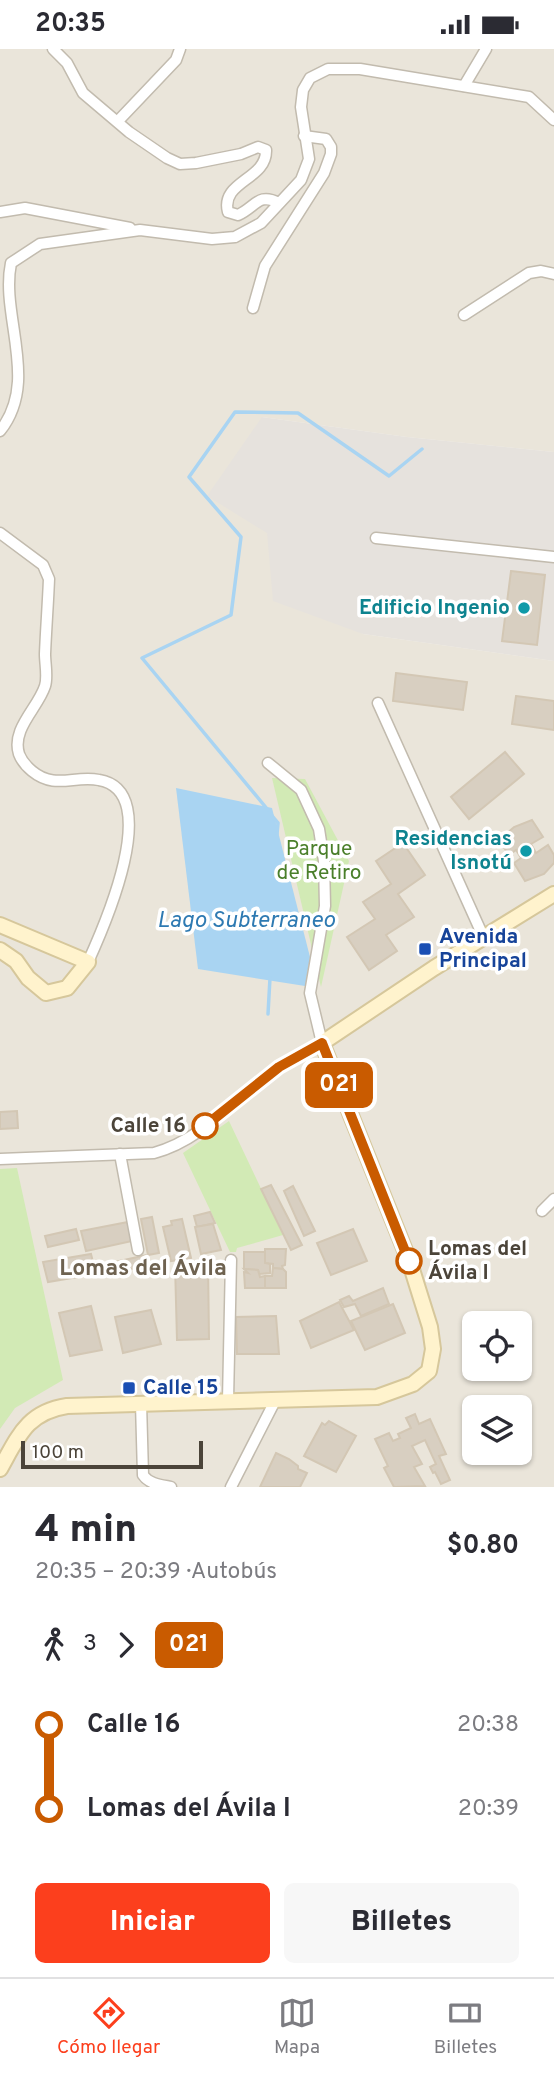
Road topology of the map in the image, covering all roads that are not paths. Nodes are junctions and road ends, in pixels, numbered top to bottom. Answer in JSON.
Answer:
{"nodes":[{"id":1,"x":53,"y":49,"type":"edge"},
{"id":2,"x":180,"y":49,"type":"edge"},
{"id":3,"x":486,"y":49,"type":"edge"},
{"id":4,"x":464,"y":86,"type":"junction"},
{"id":5,"x":554,"y":120,"type":"edge"},
{"id":6,"x":118,"y":121,"type":"junction"},
{"id":7,"x":304,"y":137,"type":"junction"},
{"id":8,"x":279,"y":203,"type":"junction"},
{"id":9,"x":0,"y":212,"type":"edge"},
{"id":10,"x":140,"y":230,"type":"junction"},
{"id":11,"x":554,"y":274,"type":"edge"},
{"id":12,"x":253,"y":308,"type":"dead end"},
{"id":13,"x":464,"y":315,"type":"dead end"},
{"id":14,"x":0,"y":431,"type":"edge"},
{"id":15,"x":0,"y":533,"type":"edge"},
{"id":16,"x":376,"y":538,"type":"dead end"},
{"id":17,"x":554,"y":557,"type":"edge"},
{"id":18,"x":378,"y":703,"type":"dead end"},
{"id":19,"x":268,"y":763,"type":"dead end"},
{"id":20,"x":554,"y":894,"type":"edge"},
{"id":21,"x":0,"y":925,"type":"edge"},
{"id":22,"x":484,"y":936,"type":"junction"},
{"id":23,"x":0,"y":950,"type":"edge"},
{"id":24,"x":88,"y":962,"type":"junction"},
{"id":25,"x":322,"y":1043,"type":"junction"},
{"id":26,"x":120,"y":1154,"type":"junction"},
{"id":27,"x":0,"y":1159,"type":"edge"},
{"id":28,"x":554,"y":1199,"type":"edge"},
{"id":29,"x":542,"y":1212,"type":"dead end"},
{"id":30,"x":138,"y":1250,"type":"dead end"},
{"id":31,"x":231,"y":1260,"type":"dead end"},
{"id":32,"x":276,"y":1399,"type":"junction"},
{"id":33,"x":228,"y":1400,"type":"junction"},
{"id":34,"x":141,"y":1403,"type":"junction"},
{"id":35,"x":0,"y":1469,"type":"edge"},
{"id":36,"x":171,"y":1487,"type":"edge"},
{"id":37,"x":231,"y":1487,"type":"edge"}],
"edges":[{"from":1,"to":6,"type":"street"},
{"from":2,"to":6,"type":"street"},
{"from":3,"to":4,"type":"street"},
{"from":4,"to":5,"type":"street"},
{"from":4,"to":7,"type":"street"},
{"from":6,"to":8,"type":"street"},
{"from":7,"to":8,"type":"street"},
{"from":7,"to":12,"type":"street"},
{"from":8,"to":10,"type":"street"},
{"from":9,"to":10,"type":"street"},
{"from":10,"to":14,"type":"street"},
{"from":11,"to":13,"type":"street"},
{"from":15,"to":24,"type":"street"},
{"from":16,"to":17,"type":"street"},
{"from":18,"to":22,"type":"street"},
{"from":19,"to":25,"type":"street"},
{"from":20,"to":22,"type":"street"},
{"from":21,"to":24,"type":"street"},
{"from":22,"to":25,"type":"street"},
{"from":23,"to":24,"type":"street"},
{"from":25,"to":26,"type":"street"},
{"from":25,"to":32,"type":"street"},
{"from":26,"to":27,"type":"street"},
{"from":26,"to":30,"type":"street"},
{"from":28,"to":29,"type":"street"},
{"from":31,"to":33,"type":"street"},
{"from":32,"to":33,"type":"street"},
{"from":32,"to":37,"type":"street"},
{"from":33,"to":34,"type":"street"},
{"from":34,"to":35,"type":"street"},
{"from":34,"to":36,"type":"street"}]}
